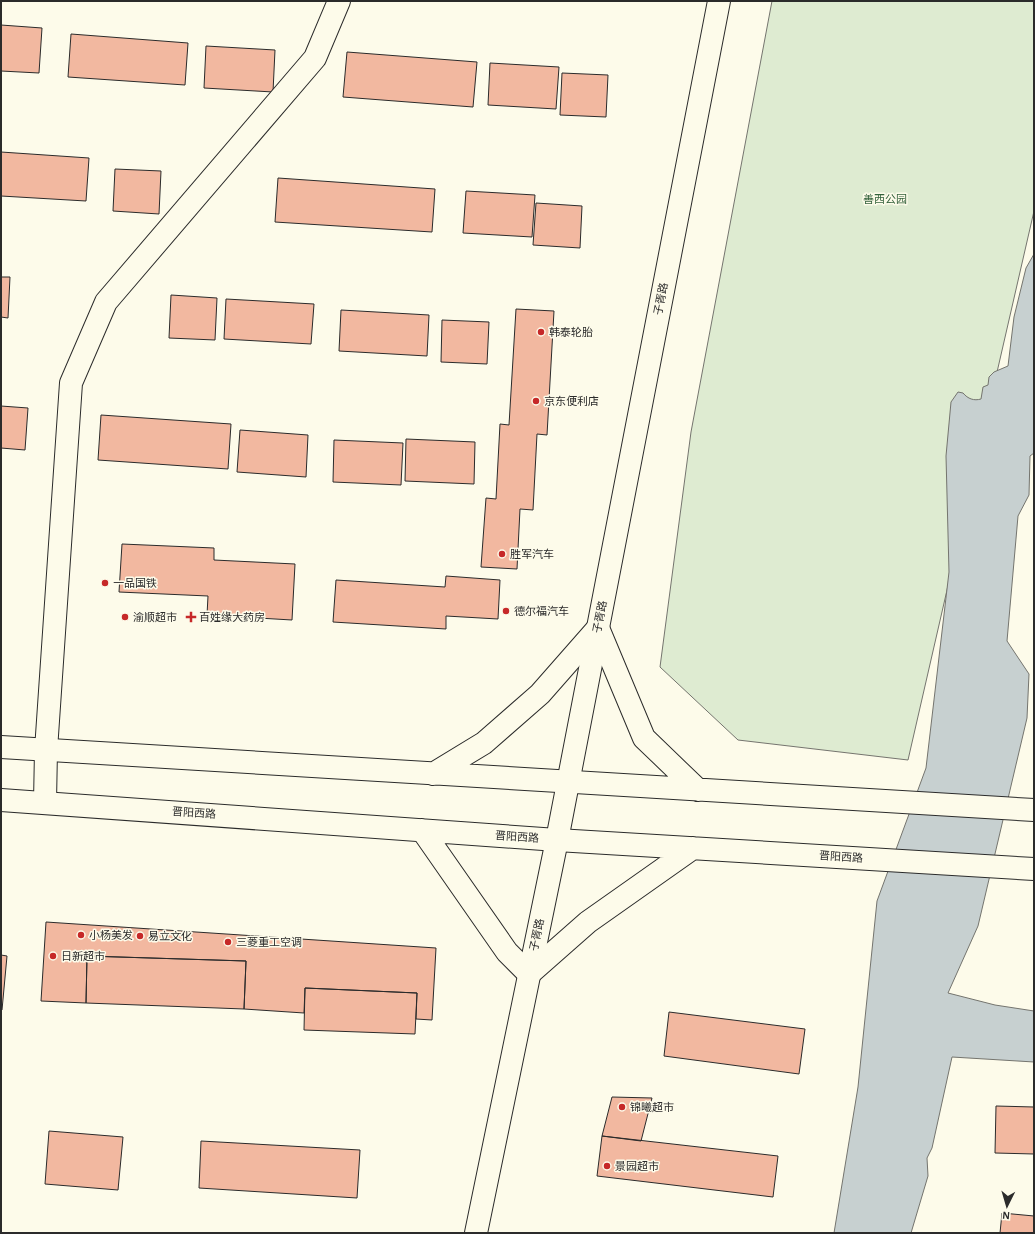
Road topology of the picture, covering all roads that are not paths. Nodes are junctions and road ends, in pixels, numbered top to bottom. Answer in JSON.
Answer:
{"nodes":[{"id":1,"x":339,"y":1,"type":"edge"},
{"id":2,"x":719,"y":1,"type":"edge"},
{"id":3,"x":598,"y":628,"type":"junction"},
{"id":4,"x":1,"y":747,"type":"edge"},
{"id":5,"x":46,"y":750,"type":"junction"},
{"id":6,"x":432,"y":774,"type":"junction"},
{"id":7,"x":568,"y":782,"type":"junction"},
{"id":8,"x":698,"y":790,"type":"junction"},
{"id":9,"x":1,"y":800,"type":"edge"},
{"id":10,"x":45,"y":802,"type":"junction"},
{"id":11,"x":1034,"y":810,"type":"edge"},
{"id":12,"x":422,"y":830,"type":"junction"},
{"id":13,"x":557,"y":840,"type":"junction"},
{"id":14,"x":693,"y":848,"type":"junction"},
{"id":15,"x":1025,"y":868,"type":"edge"},
{"id":16,"x":529,"y":974,"type":"junction"},
{"id":17,"x":476,"y":1233,"type":"edge"}],
"edges":[{"from":1,"to":5,"type":"main road"},
{"from":2,"to":3,"type":"main road","name":"子胥路"},
{"from":3,"to":6,"type":"main road"},
{"from":3,"to":7,"type":"main road","name":"子胥路"},
{"from":3,"to":8,"type":"main road"},
{"from":4,"to":5,"type":"main road"},
{"from":5,"to":6,"type":"main road"},
{"from":5,"to":10,"type":"main road"},
{"from":6,"to":7,"type":"main road"},
{"from":7,"to":8,"type":"main road"},
{"from":7,"to":13,"type":"main road","name":"子胥路"},
{"from":8,"to":11,"type":"main road"},
{"from":9,"to":10,"type":"main road","name":"晋阳西路"},
{"from":10,"to":12,"type":"main road","name":"晋阳西路"},
{"from":12,"to":13,"type":"main road","name":"晋阳西路"},
{"from":12,"to":16,"type":"main road"},
{"from":13,"to":14,"type":"main road","name":"晋阳西路"},
{"from":13,"to":16,"type":"main road","name":"子胥路"},
{"from":14,"to":15,"type":"main road","name":"晋阳西路"},
{"from":14,"to":16,"type":"main road"},
{"from":16,"to":17,"type":"main road","name":"子胥路"}]}
